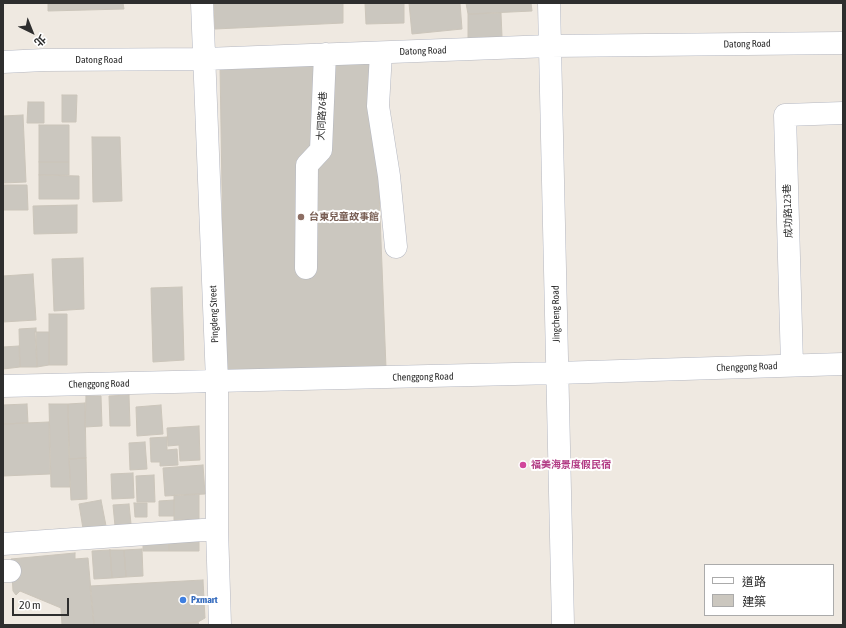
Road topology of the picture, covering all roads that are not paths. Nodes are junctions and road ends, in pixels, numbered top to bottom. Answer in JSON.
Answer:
{"nodes":[{"id":1,"x":202,"y":3,"type":"edge"},
{"id":2,"x":549,"y":3,"type":"edge"},
{"id":3,"x":843,"y":43,"type":"edge"},
{"id":4,"x":550,"y":46,"type":"junction"},
{"id":5,"x":381,"y":53,"type":"junction"},
{"id":6,"x":326,"y":54,"type":"junction"},
{"id":7,"x":205,"y":59,"type":"junction"},
{"id":8,"x":3,"y":62,"type":"edge"},
{"id":9,"x":843,"y":113,"type":"edge"},
{"id":10,"x":396,"y":247,"type":"dead end"},
{"id":11,"x":306,"y":268,"type":"dead end"},
{"id":12,"x":843,"y":364,"type":"edge"},
{"id":13,"x":792,"y":366,"type":"junction"},
{"id":14,"x":558,"y":373,"type":"junction"},
{"id":15,"x":217,"y":381,"type":"junction"},
{"id":16,"x":3,"y":386,"type":"edge"},
{"id":17,"x":217,"y":529,"type":"junction"},
{"id":18,"x":3,"y":544,"type":"edge"},
{"id":19,"x":220,"y":625,"type":"edge"},
{"id":20,"x":563,"y":625,"type":"edge"}],
"edges":[{"from":1,"to":7,"type":"street","name":"Pingdeng Street"},
{"from":2,"to":4,"type":"street","name":"Jingcheng Road"},
{"from":3,"to":4,"type":"street","name":"Datong Road"},
{"from":4,"to":5,"type":"street","name":"Datong Road"},
{"from":4,"to":14,"type":"street","name":"Jingcheng Road"},
{"from":5,"to":6,"type":"street","name":"Datong Road"},
{"from":5,"to":10,"type":"street"},
{"from":6,"to":7,"type":"street","name":"Datong Road"},
{"from":6,"to":11,"type":"street","name":"大同路76巷"},
{"from":7,"to":8,"type":"street","name":"Datong Road"},
{"from":7,"to":15,"type":"street","name":"Pingdeng Street"},
{"from":9,"to":13,"type":"street","name":"成功路123巷"},
{"from":12,"to":13,"type":"street","name":"Chenggong Road"},
{"from":13,"to":14,"type":"street","name":"Chenggong Road"},
{"from":14,"to":15,"type":"street","name":"Chenggong Road"},
{"from":14,"to":20,"type":"street","name":"Jingcheng Road"},
{"from":15,"to":16,"type":"street","name":"Chenggong Road"},
{"from":15,"to":17,"type":"street","name":"Pingdeng Street"},
{"from":17,"to":18,"type":"street"},
{"from":17,"to":19,"type":"street","name":"Pingdeng Street"}]}
